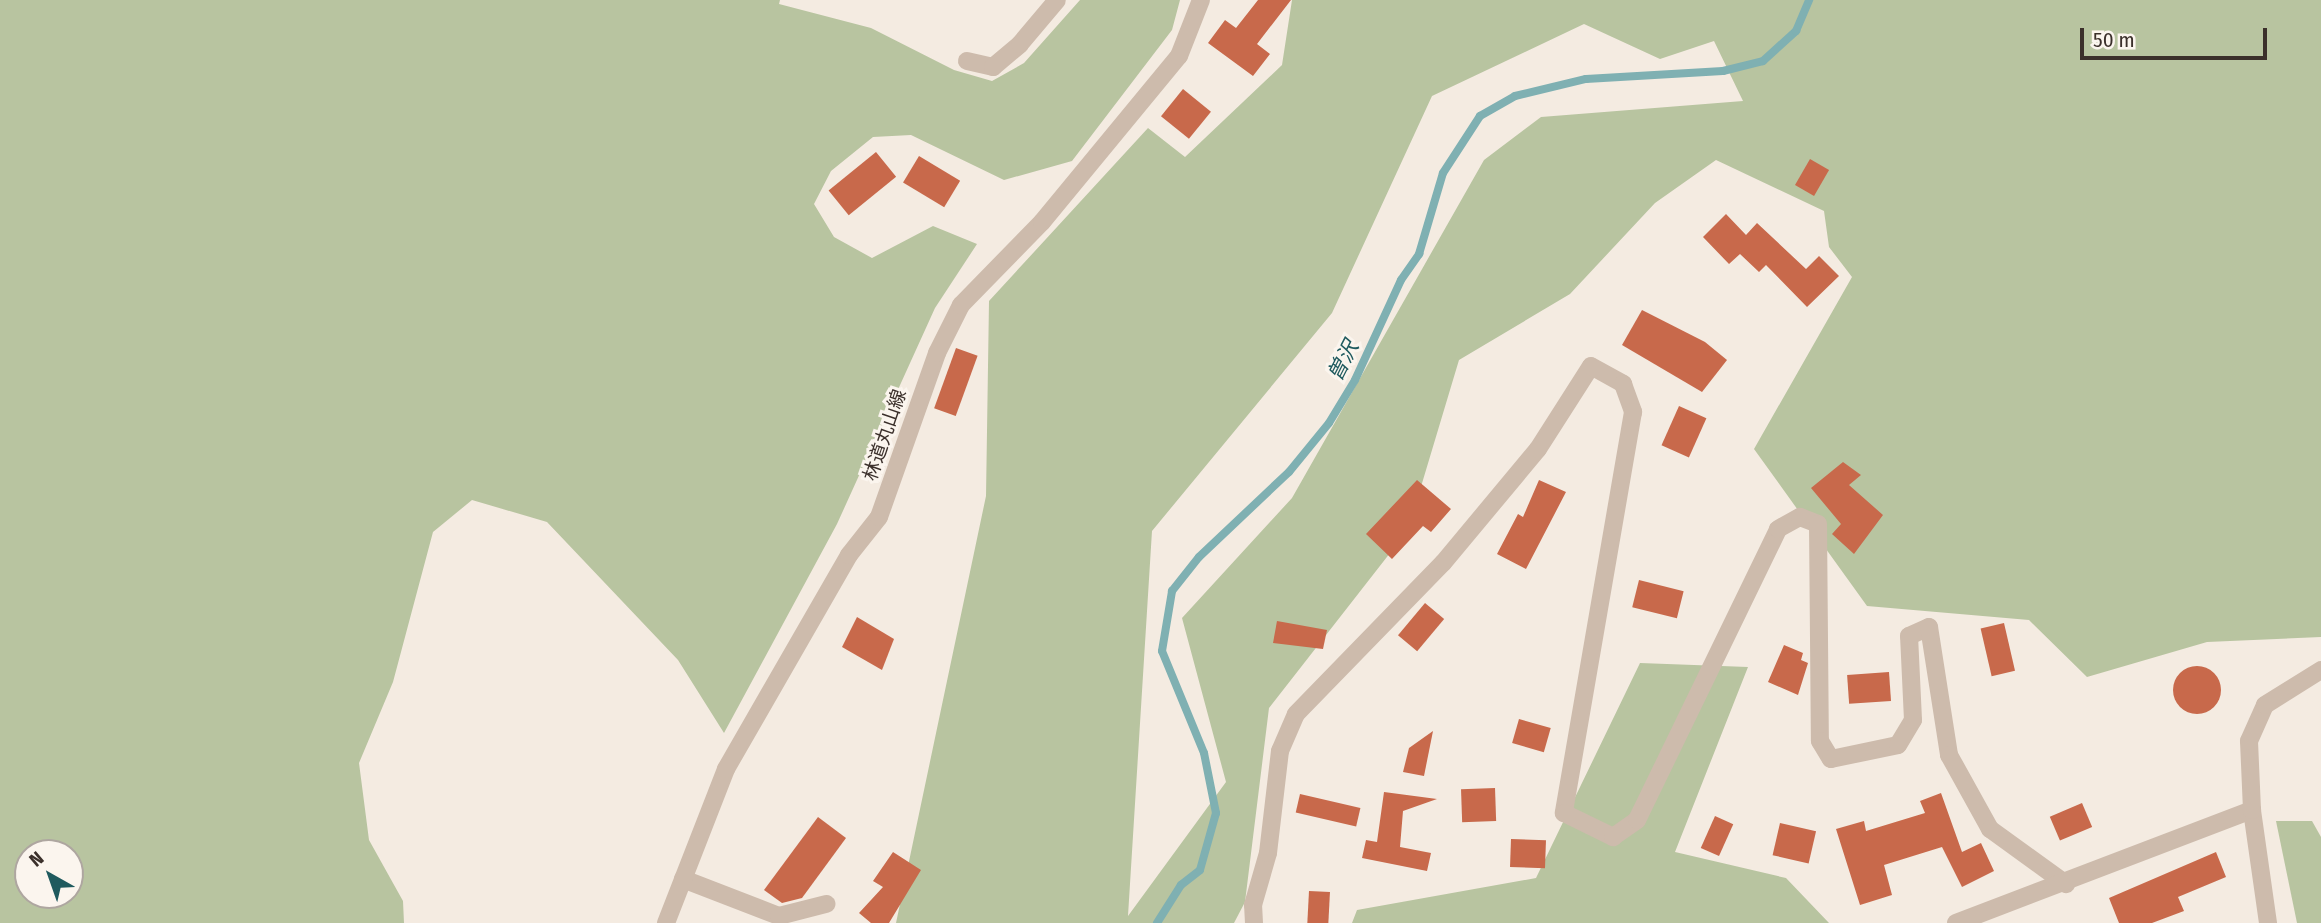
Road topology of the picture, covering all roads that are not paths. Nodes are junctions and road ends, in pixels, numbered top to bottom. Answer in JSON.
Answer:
{"nodes":[{"id":1,"x":1057,"y":0,"type":"edge"},
{"id":2,"x":1201,"y":0,"type":"edge"},
{"id":3,"x":967,"y":61,"type":"dead end"},
{"id":4,"x":2321,"y":670,"type":"edge"},
{"id":5,"x":2252,"y":810,"type":"junction"},
{"id":6,"x":683,"y":879,"type":"junction"},
{"id":7,"x":2066,"y":884,"type":"junction"},
{"id":8,"x":826,"y":904,"type":"dead end"},
{"id":9,"x":666,"y":923,"type":"edge"},
{"id":10,"x":1254,"y":923,"type":"edge"},
{"id":11,"x":1956,"y":923,"type":"edge"},
{"id":12,"x":2268,"y":923,"type":"edge"}],
"edges":[{"from":1,"to":3,"type":"street"},
{"from":2,"to":6,"type":"street","name":"林道丸山線"},
{"from":4,"to":5,"type":"street"},
{"from":5,"to":7,"type":"street"},
{"from":5,"to":12,"type":"street"},
{"from":6,"to":8,"type":"street"},
{"from":6,"to":9,"type":"street","name":"林道丸山線"},
{"from":7,"to":10,"type":"street"},
{"from":7,"to":11,"type":"street"}]}
